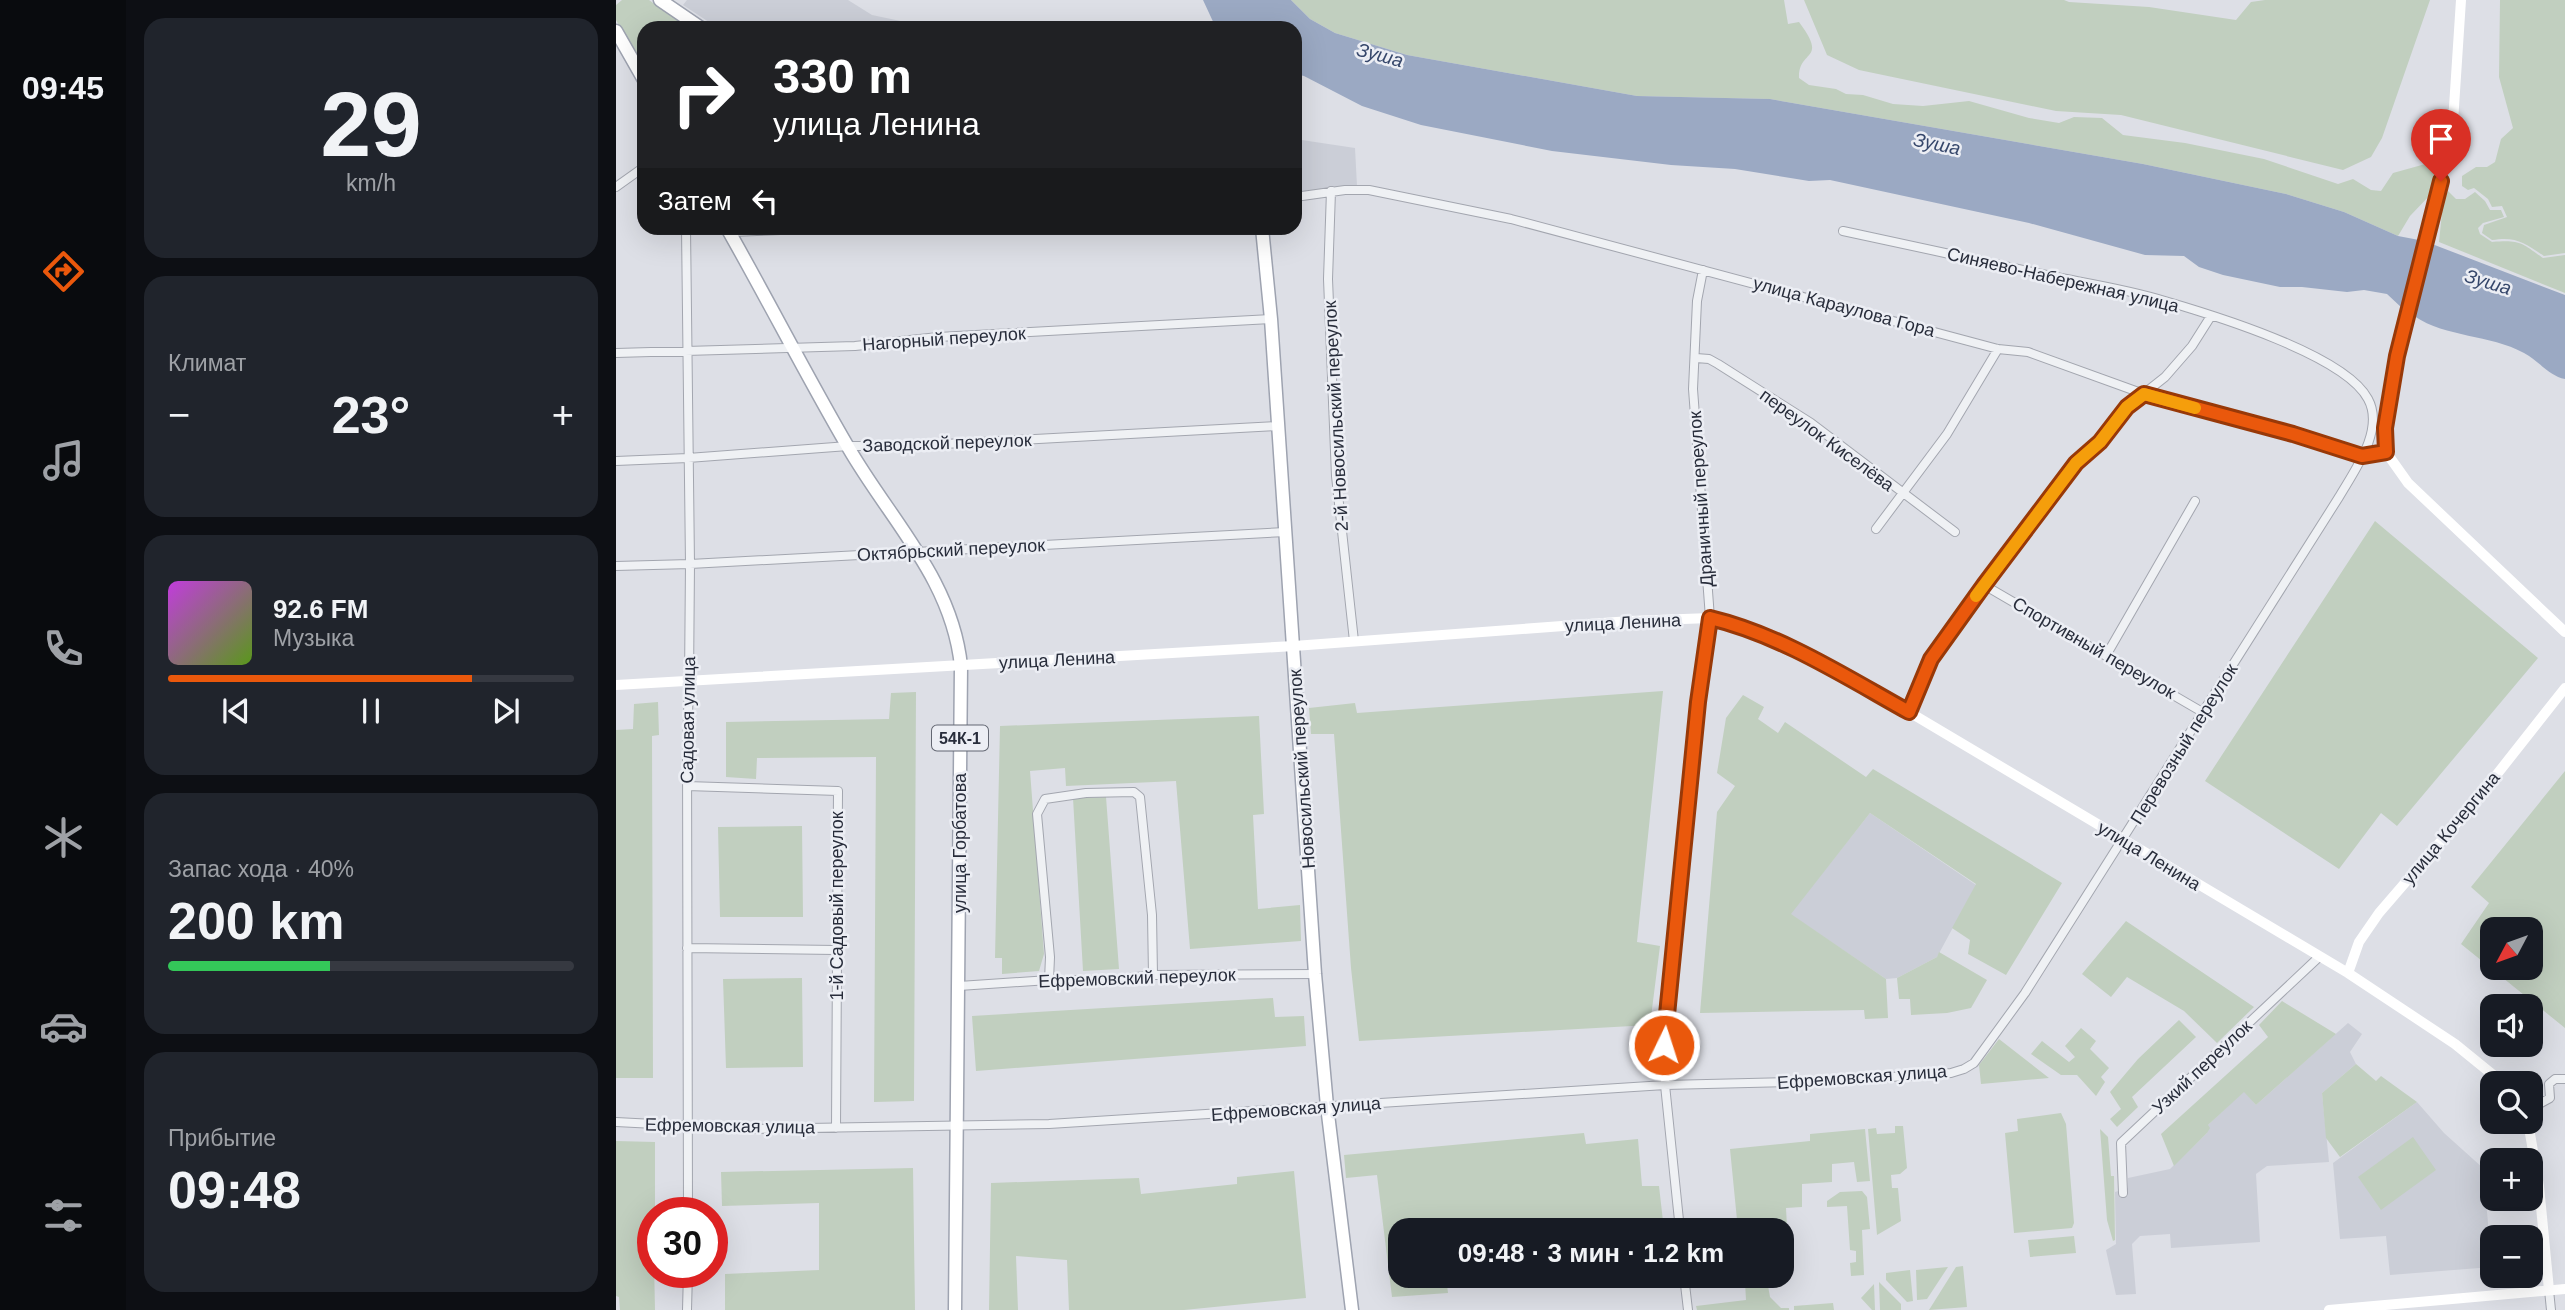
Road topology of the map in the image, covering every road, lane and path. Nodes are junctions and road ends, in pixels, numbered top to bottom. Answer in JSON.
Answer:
{"nodes":[{"id":1,"x":660,"y":0,"type":"edge"},
{"id":2,"x":2461,"y":0,"type":"edge"},
{"id":3,"x":691,"y":21,"type":"edge"},
{"id":4,"x":616,"y":31,"type":"edge"},
{"id":5,"x":637,"y":68,"type":"edge"},
{"id":6,"x":637,"y":172,"type":"edge"},
{"id":7,"x":616,"y":187,"type":"edge"},
{"id":8,"x":1331,"y":191,"type":"junction"},
{"id":9,"x":1302,"y":196,"type":"edge"},
{"id":10,"x":1843,"y":231,"type":"dead end"},
{"id":11,"x":686,"y":235,"type":"edge"},
{"id":12,"x":731,"y":235,"type":"edge"},
{"id":13,"x":1263,"y":235,"type":"edge"},
{"id":14,"x":1703,"y":270,"type":"junction"},
{"id":15,"x":2211,"y":316,"type":"junction"},
{"id":16,"x":1271,"y":318,"type":"junction"},
{"id":17,"x":794,"y":348,"type":"junction"},
{"id":18,"x":1998,"y":349,"type":"junction"},
{"id":19,"x":687,"y":350,"type":"junction"},
{"id":20,"x":616,"y":353,"type":"edge"},
{"id":21,"x":1696,"y":358,"type":"junction"},
{"id":22,"x":2144,"y":394,"type":"junction"},
{"id":23,"x":1278,"y":426,"type":"junction"},
{"id":24,"x":848,"y":446,"type":"junction"},
{"id":25,"x":2386,"y":452,"type":"junction"},
{"id":26,"x":2362,"y":456,"type":"junction"},
{"id":27,"x":688,"y":458,"type":"junction"},
{"id":28,"x":616,"y":461,"type":"edge"},
{"id":29,"x":1901,"y":493,"type":"junction"},
{"id":30,"x":2195,"y":502,"type":"dead end"},
{"id":31,"x":1876,"y":529,"type":"dead end"},
{"id":32,"x":1286,"y":531,"type":"junction"},
{"id":33,"x":1955,"y":532,"type":"dead end"},
{"id":34,"x":917,"y":551,"type":"junction"},
{"id":35,"x":690,"y":565,"type":"junction"},
{"id":36,"x":616,"y":566,"type":"edge"},
{"id":37,"x":1984,"y":585,"type":"junction"},
{"id":38,"x":1710,"y":618,"type":"junction"},
{"id":39,"x":2565,"y":632,"type":"edge"},
{"id":40,"x":1354,"y":641,"type":"junction"},
{"id":41,"x":1294,"y":646,"type":"junction"},
{"id":42,"x":2107,"y":654,"type":"junction"},
{"id":43,"x":961,"y":666,"type":"junction"},
{"id":44,"x":690,"y":681,"type":"junction"},
{"id":45,"x":616,"y":685,"type":"edge"},
{"id":46,"x":2565,"y":688,"type":"edge"},
{"id":47,"x":1909,"y":712,"type":"junction"},
{"id":48,"x":2204,"y":712,"type":"junction"},
{"id":49,"x":687,"y":786,"type":"junction"},
{"id":50,"x":2122,"y":841,"type":"junction"},
{"id":51,"x":687,"y":948,"type":"junction"},
{"id":52,"x":836,"y":950,"type":"junction"},
{"id":53,"x":2319,"y":957,"type":"junction"},
{"id":54,"x":2348,"y":973,"type":"junction"},
{"id":55,"x":1315,"y":974,"type":"junction"},
{"id":56,"x":1153,"y":975,"type":"junction"},
{"id":57,"x":1049,"y":980,"type":"junction"},
{"id":58,"x":959,"y":986,"type":"junction"},
{"id":59,"x":1974,"y":1063,"type":"joint"},
{"id":60,"x":2488,"y":1071,"type":"edge"},
{"id":61,"x":2565,"y":1079,"type":"edge"},
{"id":62,"x":1665,"y":1085,"type":"junction"},
{"id":63,"x":2543,"y":1102,"type":"edge"},
{"id":64,"x":1327,"y":1107,"type":"junction"},
{"id":65,"x":616,"y":1122,"type":"edge"},
{"id":66,"x":688,"y":1126,"type":"junction"},
{"id":67,"x":958,"y":1127,"type":"junction"},
{"id":68,"x":836,"y":1128,"type":"junction"},
{"id":69,"x":2530,"y":1134,"type":"edge"},
{"id":70,"x":2123,"y":1193,"type":"dead end"},
{"id":71,"x":688,"y":1197,"type":"edge"},
{"id":72,"x":1679,"y":1218,"type":"edge"},
{"id":73,"x":688,"y":1288,"type":"edge"},
{"id":74,"x":1685,"y":1288,"type":"edge"},
{"id":75,"x":2565,"y":1289,"type":"edge"},
{"id":76,"x":2549,"y":1290,"type":"junction"},
{"id":77,"x":2377,"y":1308,"type":"edge"},
{"id":78,"x":687,"y":1310,"type":"edge"},
{"id":79,"x":955,"y":1310,"type":"edge"},
{"id":80,"x":1352,"y":1310,"type":"edge"},
{"id":81,"x":1688,"y":1310,"type":"edge"},
{"id":82,"x":2329,"y":1310,"type":"edge"},
{"id":83,"x":2551,"y":1310,"type":"edge"}],
"edges":[{"from":1,"to":3,"type":"main road"},
{"from":2,"to":25,"type":"main road"},
{"from":4,"to":5,"type":"main road"},
{"from":6,"to":7,"type":"street"},
{"from":8,"to":9,"type":"street","name":"улица Караулова Гора"},
{"from":8,"to":14,"type":"street","name":"улица Караулова Гора"},
{"from":8,"to":40,"type":"street","name":"2-й Новосильский переулок"},
{"from":10,"to":15,"type":"street","name":"Синяево-Набережная улица"},
{"from":11,"to":19,"type":"street","name":"Садовая улица"},
{"from":12,"to":17,"type":"main road","name":"улица Горбатова","number":"54К-1"},
{"from":13,"to":16,"type":"main road","name":"Новосильский переулок"},
{"from":14,"to":18,"type":"street","name":"улица Караулова Гора"},
{"from":14,"to":21,"type":"street","name":"Драничный переулок"},
{"from":15,"to":22,"type":"street"},
{"from":15,"to":26,"type":"street","name":"Синяево-Набережная улица"},
{"from":16,"to":17,"type":"street","name":"Нагорный переулок"},
{"from":16,"to":23,"type":"main road","name":"Новосильский переулок"},
{"from":17,"to":19,"type":"street","name":"Нагорный переулок"},
{"from":17,"to":24,"type":"main road","name":"улица Горбатова","number":"54К-1"},
{"from":18,"to":22,"type":"street","name":"улица Караулова Гора"},
{"from":18,"to":29,"type":"street"},
{"from":19,"to":20,"type":"street","name":"Нагорный переулок"},
{"from":19,"to":27,"type":"street","name":"Садовая улица"},
{"from":21,"to":29,"type":"street","name":"переулок Киселёва"},
{"from":21,"to":38,"type":"street","name":"Драничный переулок"},
{"from":22,"to":26,"type":"street","name":"улица Караулова Гора"},
{"from":22,"to":37,"type":"street"},
{"from":23,"to":24,"type":"street","name":"Заводской переулок"},
{"from":23,"to":32,"type":"main road","name":"Новосильский переулок"},
{"from":24,"to":27,"type":"street","name":"Заводской переулок"},
{"from":24,"to":34,"type":"main road","name":"улица Горбатова","number":"54К-1"},
{"from":25,"to":26,"type":"street","name":"улица Караулова Гора"},
{"from":25,"to":39,"type":"main road"},
{"from":26,"to":48,"type":"street","name":"Перевозный переулок"},
{"from":27,"to":28,"type":"street","name":"Заводской переулок"},
{"from":27,"to":35,"type":"street","name":"Садовая улица"},
{"from":29,"to":31,"type":"street"},
{"from":29,"to":33,"type":"street","name":"переулок Киселёва"},
{"from":30,"to":42,"type":"street"},
{"from":32,"to":34,"type":"street","name":"Октябрьский переулок"},
{"from":32,"to":41,"type":"main road","name":"Новосильский переулок"},
{"from":34,"to":35,"type":"street","name":"Октябрьский переулок"},
{"from":34,"to":43,"type":"main road","name":"улица Горбатова","number":"54К-1"},
{"from":35,"to":36,"type":"street","name":"Октябрьский переулок"},
{"from":35,"to":44,"type":"street","name":"Садовая улица"},
{"from":37,"to":42,"type":"street","name":"Спортивный переулок"},
{"from":37,"to":47,"type":"street"},
{"from":38,"to":40,"type":"main road","name":"улица Ленина"},
{"from":38,"to":47,"type":"main road","name":"улица Ленина"},
{"from":38,"to":62,"type":"street","name":"Драничный переулок"},
{"from":40,"to":41,"type":"main road","name":"улица Ленина"},
{"from":41,"to":43,"type":"main road","name":"улица Ленина"},
{"from":41,"to":55,"type":"main road","name":"Новосильский переулок"},
{"from":42,"to":48,"type":"street","name":"Спортивный переулок"},
{"from":43,"to":44,"type":"main road","name":"улица Ленина"},
{"from":43,"to":58,"type":"main road","name":"улица Горбатова","number":"54К-1"},
{"from":44,"to":45,"type":"main road","name":"улица Ленина"},
{"from":44,"to":49,"type":"street","name":"Садовая улица"},
{"from":46,"to":54,"type":"main road","name":"улица Кочергина"},
{"from":47,"to":50,"type":"main road","name":"улица Ленина"},
{"from":48,"to":50,"type":"street","name":"Перевозный переулок"},
{"from":49,"to":51,"type":"street","name":"Садовая улица"},
{"from":49,"to":52,"type":"street","name":"1-й Садовый переулок"},
{"from":50,"to":53,"type":"main road","name":"улица Ленина"},
{"from":50,"to":59,"type":"street","name":"Перевозный переулок"},
{"from":51,"to":52,"type":"street"},
{"from":51,"to":66,"type":"street","name":"Садовая улица"},
{"from":52,"to":68,"type":"street","name":"1-й Садовый переулок"},
{"from":53,"to":54,"type":"main road","name":"улица Ленина"},
{"from":53,"to":70,"type":"street","name":"Узкий переулок"},
{"from":54,"to":60,"type":"main road","name":"улица Ленина"},
{"from":55,"to":56,"type":"street","name":"Ефремовский переулок"},
{"from":55,"to":64,"type":"main road","name":"Новосильский переулок"},
{"from":56,"to":57,"type":"street","name":"Ефремовский переулок"},
{"from":56,"to":57,"type":"street"},
{"from":57,"to":58,"type":"street","name":"Ефремовский переулок"},
{"from":58,"to":67,"type":"main road","name":"улица Горбатова","number":"54К-1"},
{"from":59,"to":62,"type":"street","name":"Ефремовская улица"},
{"from":61,"to":63,"type":"street"},
{"from":62,"to":64,"type":"street","name":"Ефремовская улица"},
{"from":62,"to":72,"type":"street","name":"Драничный переулок"},
{"from":64,"to":67,"type":"street","name":"Ефремовская улица"},
{"from":64,"to":80,"type":"main road","name":"Новосильский переулок"},
{"from":65,"to":66,"type":"street","name":"Ефремовская улица"},
{"from":66,"to":68,"type":"street","name":"Ефремовская улица"},
{"from":66,"to":71,"type":"street","name":"Садовая улица"},
{"from":67,"to":68,"type":"street","name":"Ефремовская улица"},
{"from":67,"to":79,"type":"main road","name":"улица Горбатова","number":"54К-1"},
{"from":69,"to":76,"type":"main road"},
{"from":73,"to":78,"type":"street"},
{"from":74,"to":81,"type":"street"},
{"from":75,"to":76,"type":"main road"},
{"from":76,"to":77,"type":"main road"},
{"from":76,"to":83,"type":"street"},
{"from":77,"to":82,"type":"main road"}]}
